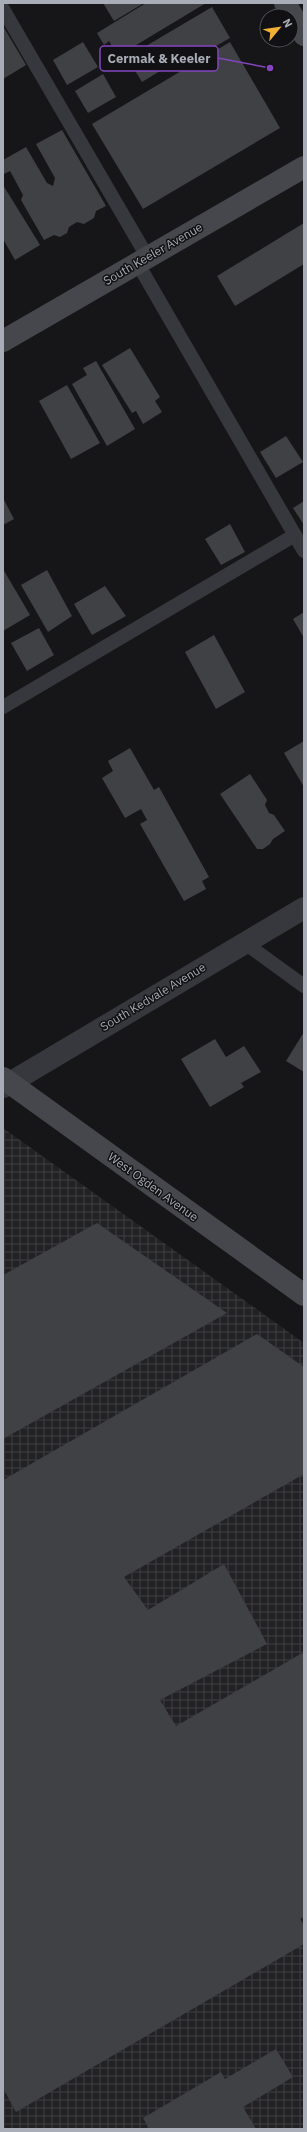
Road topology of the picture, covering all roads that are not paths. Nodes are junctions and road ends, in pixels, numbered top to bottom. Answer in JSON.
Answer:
{"nodes":[{"id":1,"x":285,"y":3,"type":"edge"},
{"id":2,"x":3,"y":9,"type":"edge"},
{"id":3,"x":304,"y":35,"type":"edge"},
{"id":4,"x":304,"y":168,"type":"edge"},
{"id":5,"x":143,"y":261,"type":"junction"},
{"id":6,"x":3,"y":341,"type":"edge"},
{"id":7,"x":295,"y":535,"type":"junction"},
{"id":8,"x":304,"y":551,"type":"edge"},
{"id":9,"x":3,"y":707,"type":"edge"},
{"id":10,"x":304,"y":908,"type":"edge"},
{"id":11,"x":245,"y":943,"type":"junction"},
{"id":12,"x":304,"y":986,"type":"edge"},
{"id":13,"x":5,"y":1083,"type":"edge"},
{"id":14,"x":304,"y":1295,"type":"edge"}],
"edges":[{"from":1,"to":3,"type":"main road"},
{"from":2,"to":5,"type":"lane"},
{"from":4,"to":5,"type":"main road","name":"South Keeler Avenue"},
{"from":5,"to":6,"type":"main road","name":"South Keeler Avenue"},
{"from":5,"to":7,"type":"lane"},
{"from":7,"to":8,"type":"lane"},
{"from":7,"to":9,"type":"lane"},
{"from":10,"to":11,"type":"street","name":"South Kedvale Avenue"},
{"from":11,"to":12,"type":"lane"},
{"from":11,"to":13,"type":"street","name":"South Kedvale Avenue"},
{"from":13,"to":14,"type":"main road","name":"West Ogden Avenue"}]}
